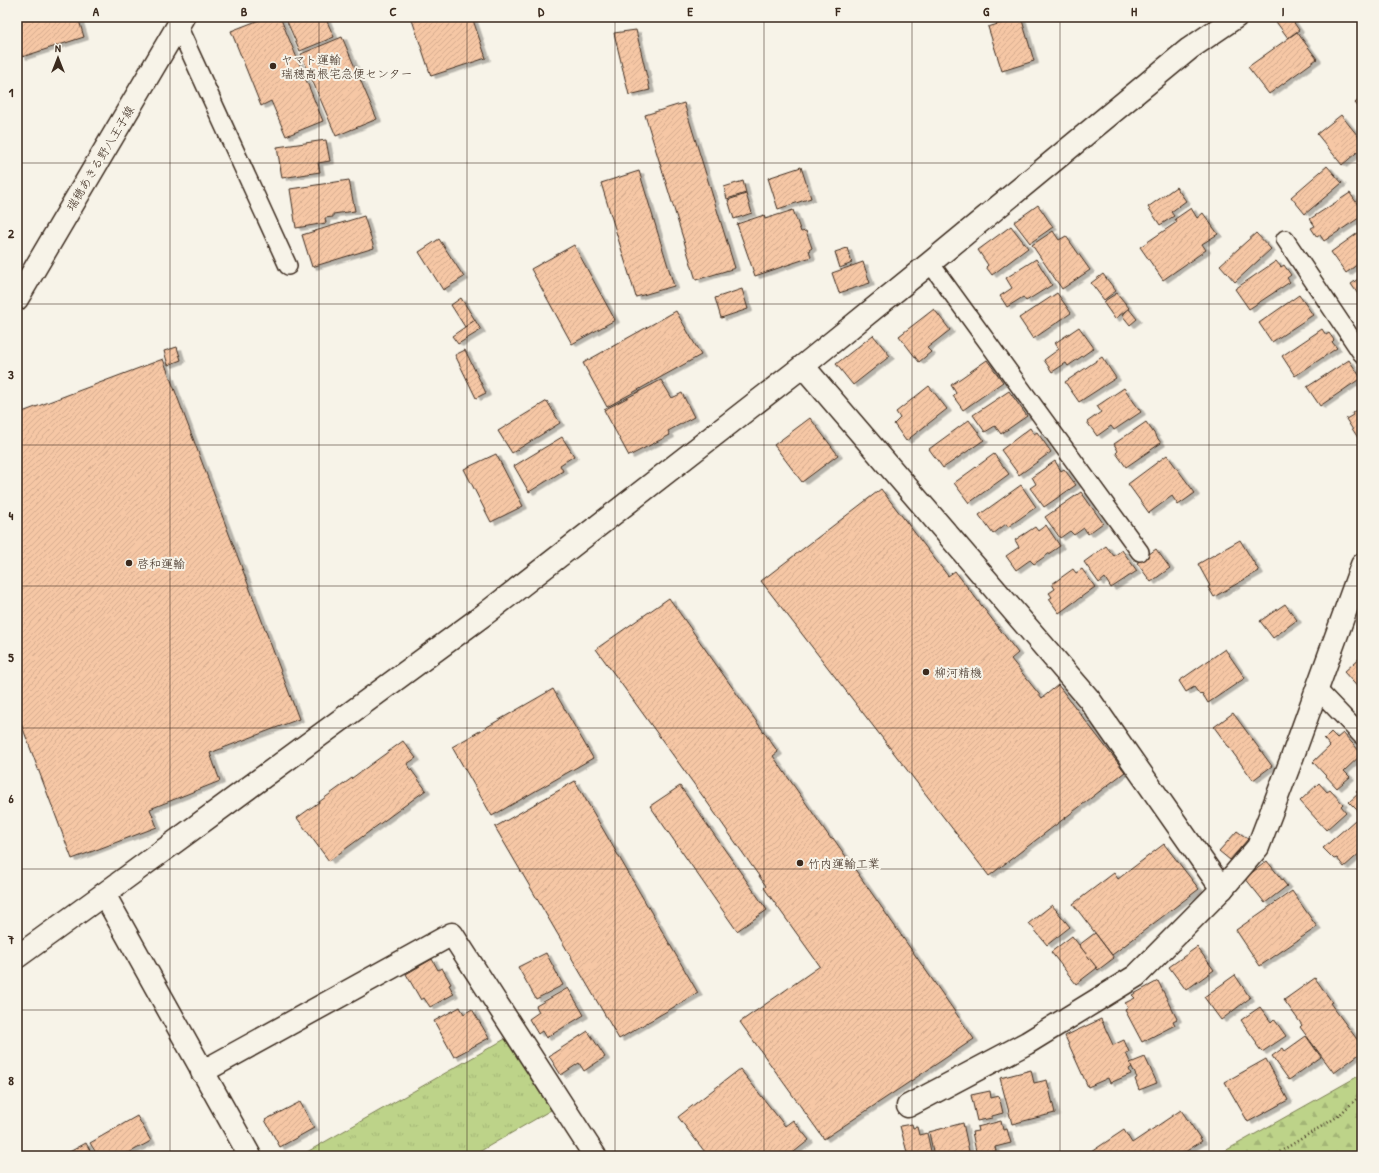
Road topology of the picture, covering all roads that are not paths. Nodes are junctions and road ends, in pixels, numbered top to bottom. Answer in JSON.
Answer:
{"nodes":[{"id":1,"x":1236,"y":17,"type":"edge"},
{"id":2,"x":180,"y":22,"type":"edge"},
{"id":3,"x":1286,"y":239,"type":"dead end"},
{"id":4,"x":930,"y":263,"type":"junction"},
{"id":5,"x":288,"y":266,"type":"dead end"},
{"id":6,"x":17,"y":298,"type":"edge"},
{"id":7,"x":1362,"y":354,"type":"edge"},
{"id":8,"x":803,"y":366,"type":"junction"},
{"id":9,"x":1140,"y":552,"type":"dead end"},
{"id":10,"x":1362,"y":565,"type":"edge"},
{"id":11,"x":1317,"y":689,"type":"junction"},
{"id":12,"x":1362,"y":736,"type":"edge"},
{"id":13,"x":1222,"y":890,"type":"junction"},
{"id":14,"x":104,"y":894,"type":"junction"},
{"id":15,"x":17,"y":957,"type":"edge"},
{"id":16,"x":202,"y":1072,"type":"junction"},
{"id":17,"x":908,"y":1106,"type":"dead end"},
{"id":18,"x":250,"y":1156,"type":"edge"},
{"id":19,"x":595,"y":1156,"type":"edge"}],
"edges":[{"from":1,"to":4,"type":"street"},
{"from":2,"to":5,"type":"lane"},
{"from":2,"to":6,"type":"street","name":"瑞穂あきる野八王子線"},
{"from":3,"to":7,"type":"lane"},
{"from":4,"to":8,"type":"street"},
{"from":4,"to":9,"type":"lane"},
{"from":8,"to":13,"type":"street"},
{"from":8,"to":14,"type":"street"},
{"from":10,"to":11,"type":"street"},
{"from":11,"to":12,"type":"lane"},
{"from":11,"to":13,"type":"street"},
{"from":13,"to":17,"type":"street"},
{"from":14,"to":15,"type":"street"},
{"from":14,"to":16,"type":"street"},
{"from":16,"to":18,"type":"street"},
{"from":16,"to":19,"type":"street"}]}
